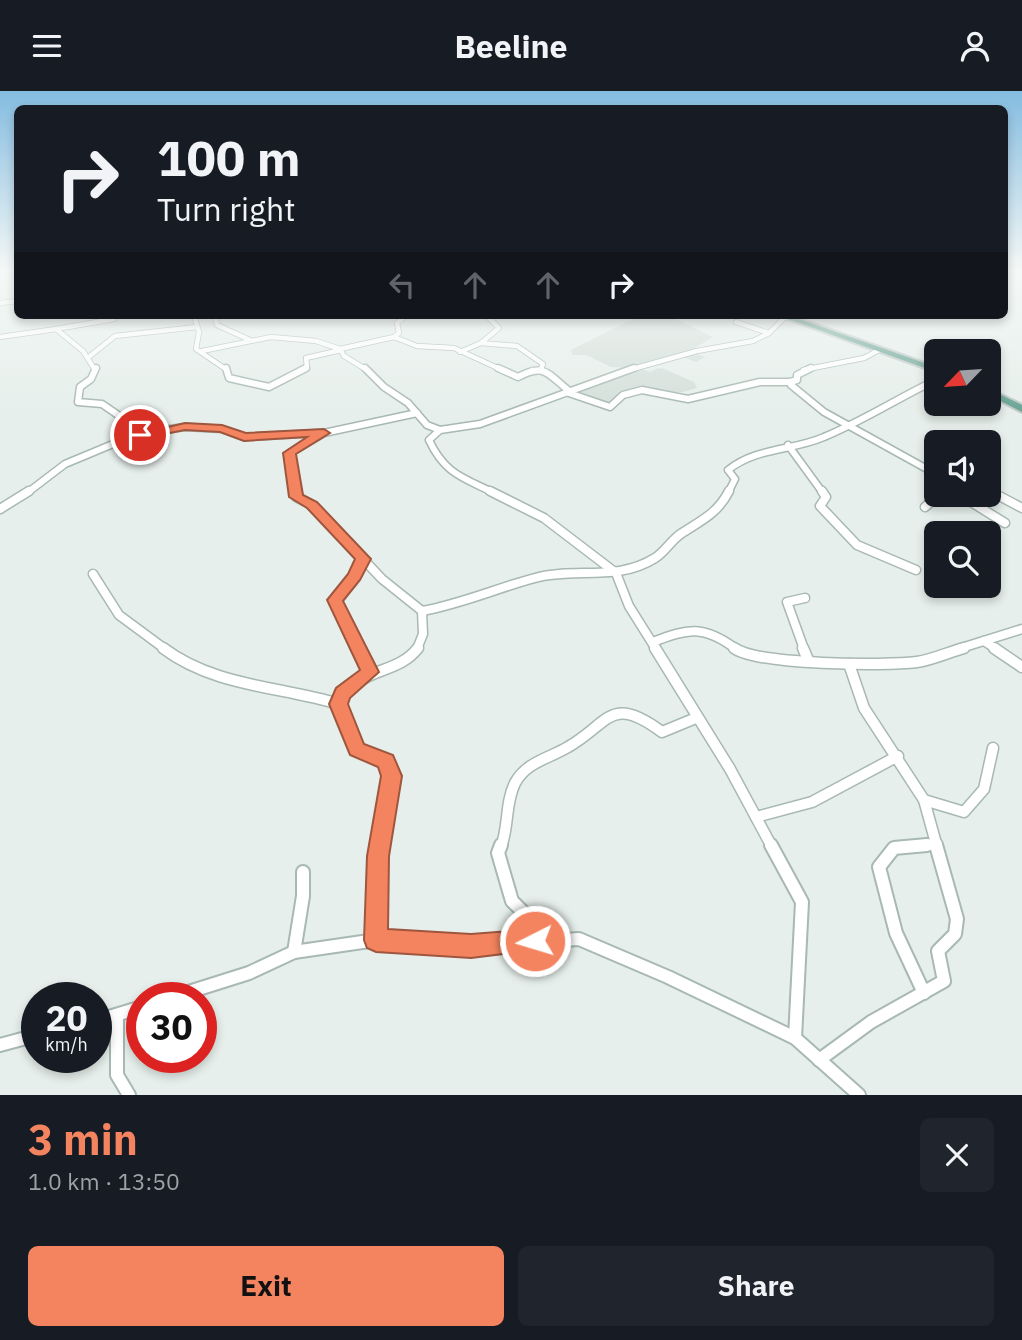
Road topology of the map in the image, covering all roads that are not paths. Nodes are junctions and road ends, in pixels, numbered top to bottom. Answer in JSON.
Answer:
{"nodes":[{"id":1,"x":114,"y":319,"type":"edge"},
{"id":2,"x":195,"y":319,"type":"edge"},
{"id":3,"x":216,"y":319,"type":"edge"},
{"id":4,"x":402,"y":319,"type":"edge"},
{"id":5,"x":490,"y":319,"type":"edge"},
{"id":6,"x":781,"y":319,"type":"edge"},
{"id":7,"x":791,"y":319,"type":"edge"},
{"id":8,"x":736,"y":321,"type":"dead end"},
{"id":9,"x":197,"y":327,"type":"junction"},
{"id":10,"x":57,"y":329,"type":"junction"},
{"id":11,"x":769,"y":333,"type":"junction"},
{"id":12,"x":0,"y":337,"type":"edge"},
{"id":13,"x":394,"y":337,"type":"junction"},
{"id":14,"x":250,"y":340,"type":"junction"},
{"id":15,"x":481,"y":343,"type":"junction"},
{"id":16,"x":341,"y":350,"type":"junction"},
{"id":17,"x":879,"y":350,"type":"junction"},
{"id":18,"x":202,"y":351,"type":"junction"},
{"id":19,"x":460,"y":352,"type":"junction"},
{"id":20,"x":90,"y":356,"type":"junction"},
{"id":21,"x":924,"y":366,"type":"edge"},
{"id":22,"x":541,"y":369,"type":"junction"},
{"id":23,"x":790,"y":382,"type":"junction"},
{"id":24,"x":924,"y":386,"type":"edge"},
{"id":25,"x":567,"y":391,"type":"junction"},
{"id":26,"x":1001,"y":398,"type":"edge"},
{"id":27,"x":1022,"y":409,"type":"edge"},
{"id":28,"x":417,"y":413,"type":"junction"},
{"id":29,"x":846,"y":424,"type":"junction"},
{"id":30,"x":440,"y":430,"type":"junction"},
{"id":31,"x":324,"y":433,"type":"junction"},
{"id":32,"x":125,"y":439,"type":"junction"},
{"id":33,"x":788,"y":445,"type":"junction"},
{"id":34,"x":924,"y":467,"type":"edge"},
{"id":35,"x":1001,"y":497,"type":"edge"},
{"id":36,"x":979,"y":507,"type":"edge"},
{"id":37,"x":1022,"y":508,"type":"edge"},
{"id":38,"x":0,"y":509,"type":"edge"},
{"id":39,"x":1005,"y":523,"type":"dead end"},
{"id":40,"x":363,"y":559,"type":"junction"},
{"id":41,"x":916,"y":570,"type":"dead end"},
{"id":42,"x":616,"y":573,"type":"junction"},
{"id":43,"x":93,"y":574,"type":"dead end"},
{"id":44,"x":805,"y":598,"type":"dead end"},
{"id":45,"x":422,"y":611,"type":"junction"},
{"id":46,"x":1022,"y":629,"type":"edge"},
{"id":47,"x":984,"y":641,"type":"junction"},
{"id":48,"x":653,"y":642,"type":"junction"},
{"id":49,"x":808,"y":660,"type":"junction"},
{"id":50,"x":849,"y":664,"type":"junction"},
{"id":51,"x":1022,"y":667,"type":"edge"},
{"id":52,"x":370,"y":672,"type":"junction"},
{"id":53,"x":339,"y":704,"type":"junction"},
{"id":54,"x":696,"y":718,"type":"junction"},
{"id":55,"x":993,"y":748,"type":"dead end"},
{"id":56,"x":898,"y":756,"type":"junction"},
{"id":57,"x":924,"y":800,"type":"junction"},
{"id":58,"x":756,"y":817,"type":"junction"},
{"id":59,"x":937,"y":845,"type":"junction"},
{"id":60,"x":303,"y":872,"type":"dead end"},
{"id":61,"x":376,"y":940,"type":"junction"},
{"id":62,"x":535,"y":941,"type":"junction"},
{"id":63,"x":294,"y":951,"type":"junction"},
{"id":64,"x":217,"y":983,"type":"edge"},
{"id":65,"x":924,"y":993,"type":"junction"},
{"id":66,"x":126,"y":1013,"type":"edge"},
{"id":67,"x":117,"y":1016,"type":"junction"},
{"id":68,"x":112,"y":1017,"type":"edge"},
{"id":69,"x":795,"y":1038,"type":"junction"},
{"id":70,"x":21,"y":1039,"type":"edge"},
{"id":71,"x":0,"y":1045,"type":"edge"},
{"id":72,"x":820,"y":1060,"type":"junction"},
{"id":73,"x":129,"y":1095,"type":"edge"},
{"id":74,"x":859,"y":1095,"type":"edge"}],
"edges":[{"from":1,"to":10,"type":"street"},
{"from":2,"to":9,"type":"street"},
{"from":3,"to":14,"type":"street"},
{"from":4,"to":13,"type":"street"},
{"from":5,"to":15,"type":"street"},
{"from":6,"to":11,"type":"street"},
{"from":7,"to":17,"type":"main road"},
{"from":8,"to":11,"type":"street"},
{"from":9,"to":18,"type":"street"},
{"from":9,"to":20,"type":"street"},
{"from":10,"to":12,"type":"street"},
{"from":10,"to":20,"type":"street"},
{"from":11,"to":25,"type":"street"},
{"from":13,"to":16,"type":"street"},
{"from":13,"to":19,"type":"street"},
{"from":14,"to":16,"type":"street"},
{"from":14,"to":18,"type":"street"},
{"from":15,"to":19,"type":"street"},
{"from":15,"to":22,"type":"street"},
{"from":16,"to":18,"type":"street"},
{"from":16,"to":28,"type":"street"},
{"from":17,"to":21,"type":"main road"},
{"from":17,"to":23,"type":"street"},
{"from":19,"to":22,"type":"street"},
{"from":20,"to":32,"type":"street"},
{"from":22,"to":25,"type":"street"},
{"from":23,"to":25,"type":"street"},
{"from":23,"to":29,"type":"street"},
{"from":24,"to":29,"type":"street"},
{"from":25,"to":30,"type":"street"},
{"from":26,"to":27,"type":"main road"},
{"from":28,"to":30,"type":"street"},
{"from":28,"to":31,"type":"street"},
{"from":29,"to":33,"type":"street"},
{"from":29,"to":34,"type":"street"},
{"from":30,"to":42,"type":"street"},
{"from":31,"to":32,"type":"street"},
{"from":31,"to":40,"type":"street"},
{"from":32,"to":38,"type":"street"},
{"from":33,"to":41,"type":"street"},
{"from":33,"to":42,"type":"street"},
{"from":35,"to":37,"type":"street"},
{"from":36,"to":39,"type":"street"},
{"from":40,"to":45,"type":"street"},
{"from":40,"to":52,"type":"street"},
{"from":42,"to":45,"type":"street"},
{"from":42,"to":48,"type":"street"},
{"from":43,"to":53,"type":"street"},
{"from":44,"to":49,"type":"street"},
{"from":45,"to":52,"type":"street"},
{"from":46,"to":47,"type":"street"},
{"from":47,"to":50,"type":"street"},
{"from":47,"to":51,"type":"street"},
{"from":48,"to":49,"type":"street"},
{"from":48,"to":54,"type":"street"},
{"from":49,"to":50,"type":"street"},
{"from":50,"to":56,"type":"street"},
{"from":52,"to":53,"type":"street"},
{"from":53,"to":61,"type":"street"},
{"from":54,"to":58,"type":"street"},
{"from":54,"to":62,"type":"street"},
{"from":55,"to":57,"type":"street"},
{"from":56,"to":57,"type":"street"},
{"from":56,"to":58,"type":"street"},
{"from":57,"to":59,"type":"street"},
{"from":58,"to":69,"type":"street"},
{"from":59,"to":65,"type":"street"},
{"from":59,"to":65,"type":"street"},
{"from":60,"to":63,"type":"street"},
{"from":61,"to":62,"type":"street"},
{"from":61,"to":63,"type":"street"},
{"from":62,"to":69,"type":"street"},
{"from":63,"to":64,"type":"street"},
{"from":65,"to":72,"type":"street"},
{"from":66,"to":67,"type":"street"},
{"from":67,"to":68,"type":"street"},
{"from":67,"to":73,"type":"street"},
{"from":69,"to":72,"type":"street"},
{"from":70,"to":71,"type":"street"},
{"from":72,"to":74,"type":"street"}]}
